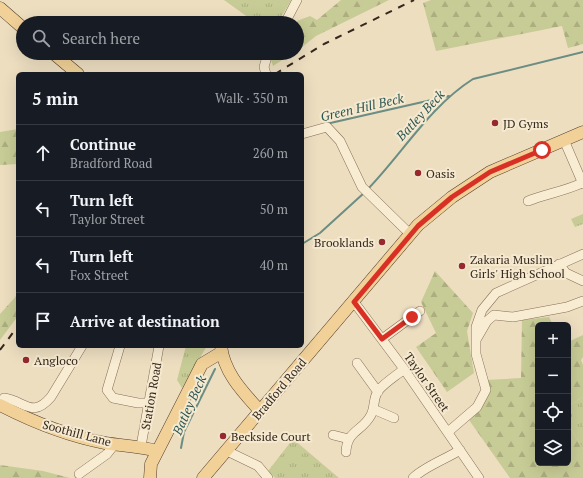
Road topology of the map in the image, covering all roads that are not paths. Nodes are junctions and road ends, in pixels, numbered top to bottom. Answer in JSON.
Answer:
{"nodes":[{"id":1,"x":297,"y":0,"type":"edge"},
{"id":2,"x":0,"y":8,"type":"edge"},
{"id":3,"x":289,"y":16,"type":"edge"},
{"id":4,"x":16,"y":22,"type":"edge"},
{"id":5,"x":61,"y":60,"type":"edge"},
{"id":6,"x":266,"y":60,"type":"edge"},
{"id":7,"x":76,"y":72,"type":"edge"},
{"id":8,"x":265,"y":72,"type":"edge"},
{"id":9,"x":583,"y":132,"type":"edge"},
{"id":10,"x":304,"y":133,"type":"edge"},
{"id":11,"x":564,"y":140,"type":"junction"},
{"id":12,"x":583,"y":183,"type":"edge"},
{"id":13,"x":528,"y":201,"type":"dead end"},
{"id":14,"x":410,"y":234,"type":"junction"},
{"id":15,"x":583,"y":254,"type":"edge"},
{"id":16,"x":559,"y":264,"type":"junction"},
{"id":17,"x":583,"y":281,"type":"edge"},
{"id":18,"x":583,"y":301,"type":"edge"},
{"id":19,"x":354,"y":302,"type":"junction"},
{"id":20,"x":420,"y":311,"type":"dead end"},
{"id":21,"x":382,"y":339,"type":"junction"},
{"id":22,"x":475,"y":341,"type":"junction"},
{"id":23,"x":81,"y":348,"type":"edge"},
{"id":24,"x":119,"y":348,"type":"edge"},
{"id":25,"x":159,"y":348,"type":"edge"},
{"id":26,"x":221,"y":349,"type":"edge"},
{"id":27,"x":357,"y":363,"type":"dead end"},
{"id":28,"x":404,"y":369,"type":"junction"},
{"id":29,"x":378,"y":392,"type":"junction"},
{"id":30,"x":0,"y":402,"type":"edge"},
{"id":31,"x":150,"y":403,"type":"junction"},
{"id":32,"x":0,"y":405,"type":"edge"},
{"id":33,"x":373,"y":409,"type":"junction"},
{"id":34,"x":260,"y":411,"type":"junction"},
{"id":35,"x":394,"y":418,"type":"dead end"},
{"id":36,"x":448,"y":432,"type":"junction"},
{"id":37,"x":333,"y":435,"type":"dead end"},
{"id":38,"x":348,"y":439,"type":"junction"},
{"id":39,"x":115,"y":444,"type":"junction"},
{"id":40,"x":141,"y":446,"type":"junction"},
{"id":41,"x":460,"y":450,"type":"junction"},
{"id":42,"x":157,"y":451,"type":"junction"},
{"id":43,"x":227,"y":451,"type":"junction"},
{"id":44,"x":346,"y":452,"type":"dead end"},
{"id":45,"x":79,"y":474,"type":"dead end"},
{"id":46,"x":209,"y":476,"type":"edge"},
{"id":47,"x":150,"y":478,"type":"edge"},
{"id":48,"x":268,"y":478,"type":"edge"},
{"id":49,"x":413,"y":478,"type":"edge"},
{"id":50,"x":479,"y":478,"type":"edge"}],
"edges":[{"from":1,"to":3,"type":"street"},
{"from":2,"to":4,"type":"main road"},
{"from":5,"to":7,"type":"main road"},
{"from":6,"to":8,"type":"street"},
{"from":9,"to":11,"type":"main road","name":"Bradford Road"},
{"from":10,"to":14,"type":"street"},
{"from":11,"to":12,"type":"street"},
{"from":11,"to":14,"type":"main road","name":"Bradford Road"},
{"from":12,"to":13,"type":"street"},
{"from":14,"to":19,"type":"main road","name":"Bradford Road"},
{"from":15,"to":16,"type":"street"},
{"from":16,"to":17,"type":"street"},
{"from":16,"to":22,"type":"street"},
{"from":18,"to":22,"type":"street"},
{"from":19,"to":21,"type":"street","name":"Taylor Street"},
{"from":19,"to":34,"type":"main road","name":"Bradford Road"},
{"from":20,"to":21,"type":"street"},
{"from":21,"to":28,"type":"street","name":"Taylor Street"},
{"from":22,"to":36,"type":"street"},
{"from":23,"to":30,"type":"street"},
{"from":24,"to":31,"type":"street"},
{"from":25,"to":31,"type":"street","name":"Station Road"},
{"from":26,"to":34,"type":"main road"},
{"from":26,"to":42,"type":"main road"},
{"from":27,"to":29,"type":"street"},
{"from":28,"to":29,"type":"street"},
{"from":28,"to":36,"type":"street","name":"Taylor Street"},
{"from":29,"to":33,"type":"street"},
{"from":31,"to":40,"type":"street","name":"Station Road"},
{"from":32,"to":39,"type":"main road","name":"Soothill Lane"},
{"from":33,"to":35,"type":"street"},
{"from":33,"to":38,"type":"street"},
{"from":34,"to":43,"type":"main road","name":"Bradford Road"},
{"from":36,"to":41,"type":"street","name":"Taylor Street"},
{"from":37,"to":38,"type":"street"},
{"from":38,"to":44,"type":"street"},
{"from":39,"to":40,"type":"main road","name":"Soothill Lane"},
{"from":39,"to":45,"type":"street"},
{"from":40,"to":42,"type":"main road","name":"Soothill Lane"},
{"from":41,"to":49,"type":"street"},
{"from":41,"to":50,"type":"street","name":"Taylor Street"},
{"from":42,"to":47,"type":"main road"},
{"from":43,"to":46,"type":"main road","name":"Bradford Road"},
{"from":43,"to":48,"type":"street"}]}
